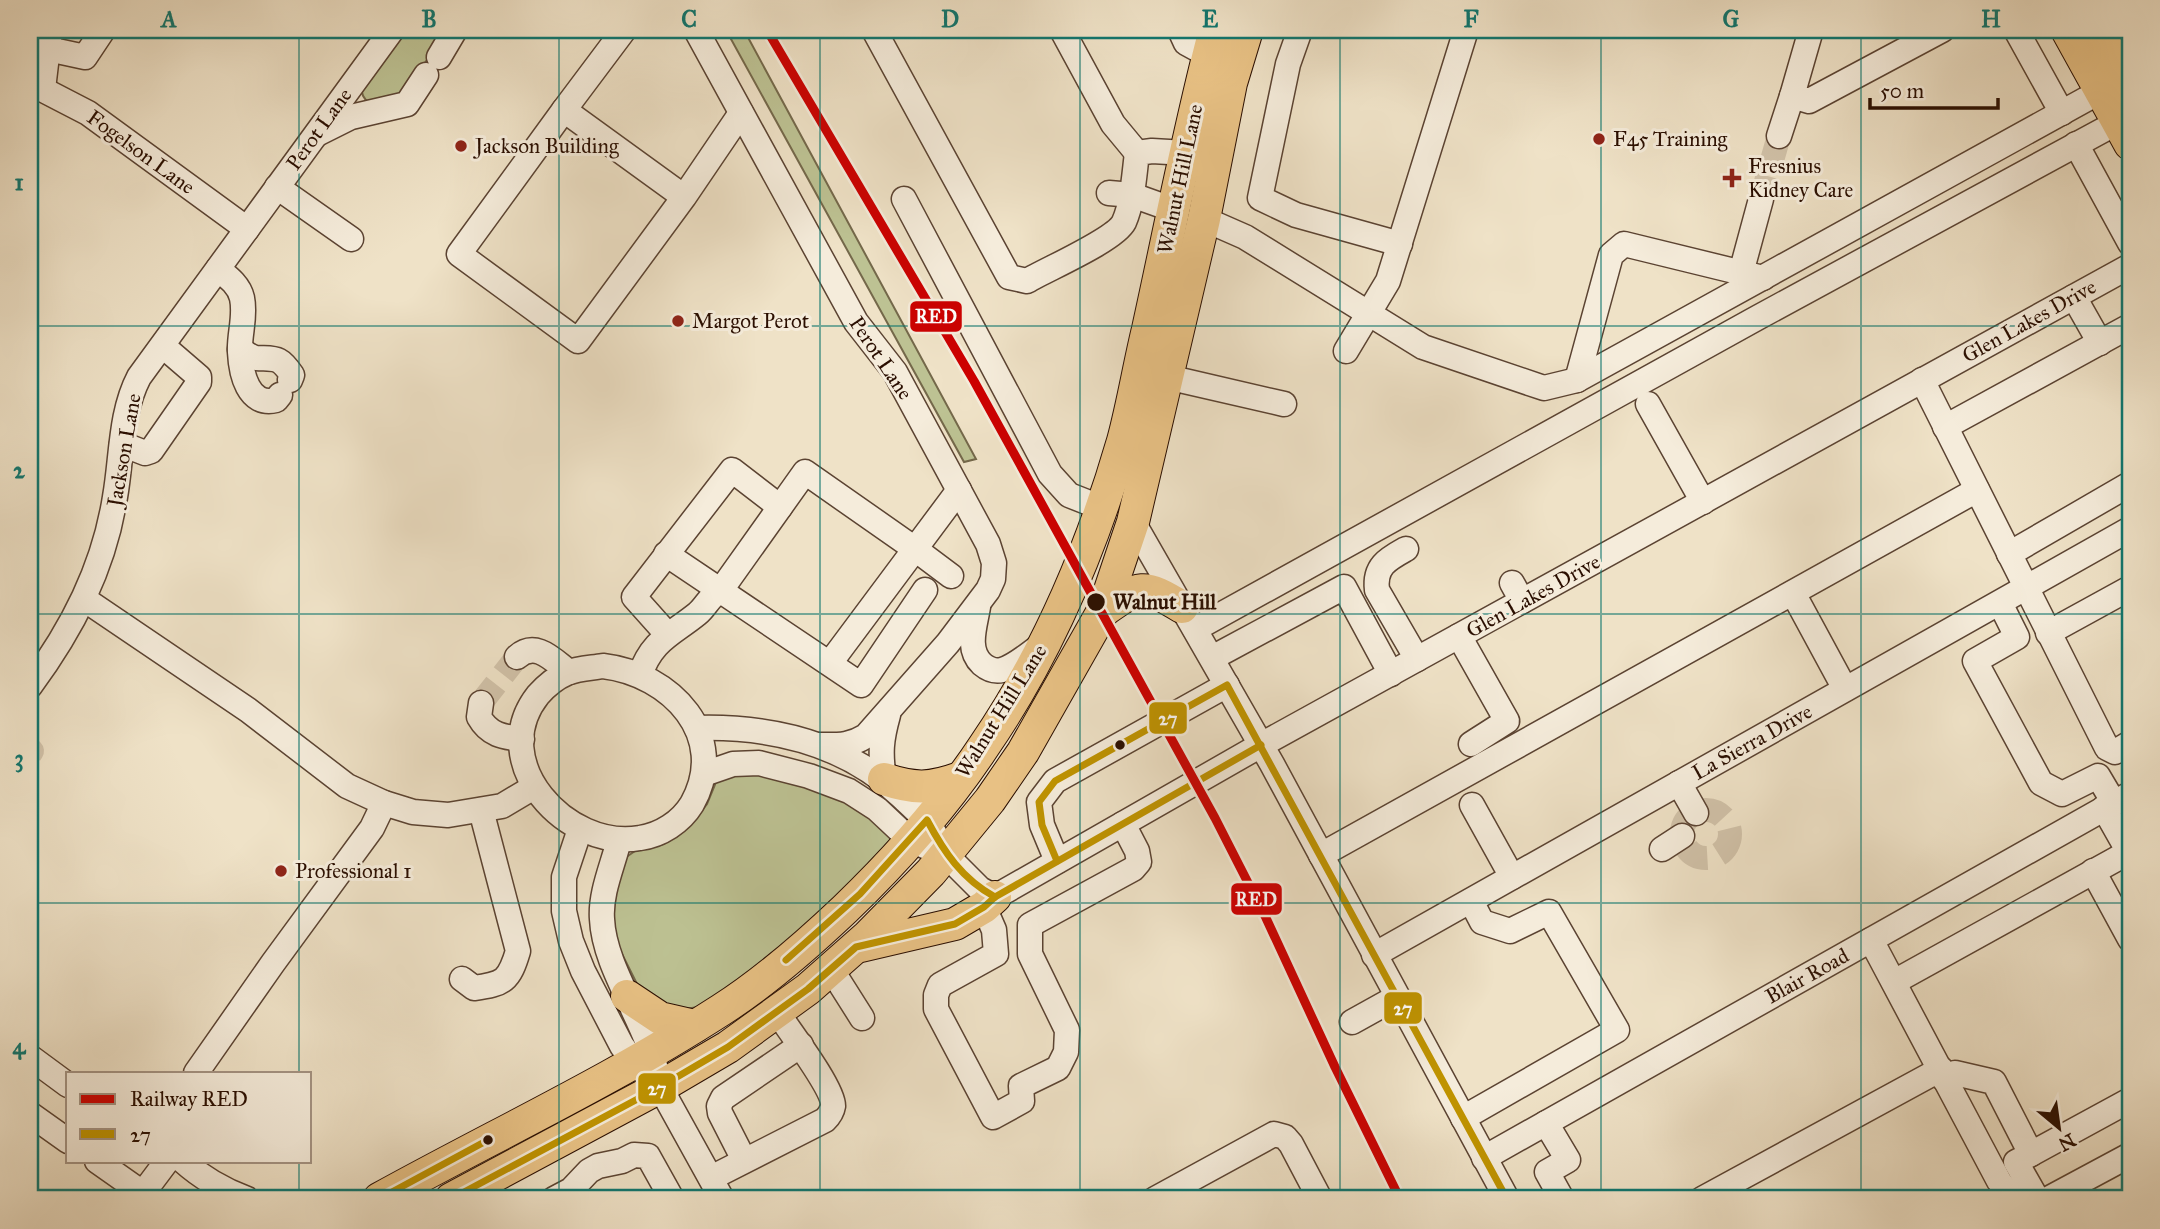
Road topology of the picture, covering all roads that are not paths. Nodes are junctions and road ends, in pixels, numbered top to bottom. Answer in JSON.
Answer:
{"nodes":[{"id":1,"x":103,"y":30,"type":"edge"},
{"id":2,"x":392,"y":30,"type":"edge"},
{"id":3,"x":455,"y":30,"type":"edge"},
{"id":4,"x":624,"y":30,"type":"edge"},
{"id":5,"x":696,"y":30,"type":"edge"},
{"id":6,"x":874,"y":30,"type":"edge"},
{"id":7,"x":1062,"y":30,"type":"edge"},
{"id":8,"x":1180,"y":30,"type":"edge"},
{"id":9,"x":1247,"y":30,"type":"edge"},
{"id":10,"x":1300,"y":30,"type":"edge"},
{"id":11,"x":1466,"y":30,"type":"edge"},
{"id":12,"x":1811,"y":30,"type":"edge"},
{"id":13,"x":1942,"y":30,"type":"edge"},
{"id":14,"x":2017,"y":30,"type":"edge"},
{"id":15,"x":2067,"y":30,"type":"edge"},
{"id":16,"x":2094,"y":30,"type":"edge"},
{"id":17,"x":49,"y":40,"type":"edge"},
{"id":18,"x":1211,"y":43,"type":"edge"},
{"id":19,"x":352,"y":84,"type":"junction"},
{"id":20,"x":36,"y":86,"type":"edge"},
{"id":21,"x":1792,"y":96,"type":"junction"},
{"id":22,"x":564,"y":110,"type":"junction"},
{"id":23,"x":370,"y":112,"type":"junction"},
{"id":24,"x":741,"y":113,"type":"junction"},
{"id":25,"x":2099,"y":118,"type":"edge"},
{"id":26,"x":313,"y":135,"type":"junction"},
{"id":27,"x":1779,"y":136,"type":"tunnel mouth"},
{"id":28,"x":1137,"y":153,"type":"junction"},
{"id":29,"x":1186,"y":153,"type":"junction"},
{"id":30,"x":277,"y":187,"type":"junction"},
{"id":31,"x":1121,"y":194,"type":"junction"},
{"id":32,"x":684,"y":197,"type":"junction"},
{"id":33,"x":1761,"y":199,"type":"tunnel mouth"},
{"id":34,"x":904,"y":200,"type":"dead end"},
{"id":35,"x":1174,"y":210,"type":"junction"},
{"id":36,"x":1204,"y":219,"type":"junction"},
{"id":37,"x":247,"y":229,"type":"junction"},
{"id":38,"x":351,"y":239,"type":"dead end"},
{"id":39,"x":2130,"y":243,"type":"edge"},
{"id":40,"x":1400,"y":244,"type":"junction"},
{"id":41,"x":2130,"y":266,"type":"edge"},
{"id":42,"x":218,"y":269,"type":"junction"},
{"id":43,"x":1752,"y":276,"type":"junction"},
{"id":44,"x":2074,"y":297,"type":"junction"},
{"id":45,"x":1369,"y":314,"type":"junction"},
{"id":46,"x":2130,"y":326,"type":"edge"},
{"id":47,"x":2100,"y":343,"type":"junction"},
{"id":48,"x":163,"y":345,"type":"junction"},
{"id":49,"x":1346,"y":351,"type":"dead end"},
{"id":50,"x":240,"y":356,"type":"junction"},
{"id":51,"x":1167,"y":377,"type":"junction"},
{"id":52,"x":1577,"y":380,"type":"junction"},
{"id":53,"x":1922,"y":380,"type":"junction"},
{"id":54,"x":1284,"y":404,"type":"dead end"},
{"id":55,"x":1648,"y":404,"type":"dead end"},
{"id":56,"x":1945,"y":427,"type":"junction"},
{"id":57,"x":116,"y":435,"type":"junction"},
{"id":58,"x":1124,"y":437,"type":"junction"},
{"id":59,"x":2130,"y":484,"type":"edge"},
{"id":60,"x":959,"y":490,"type":"junction"},
{"id":61,"x":1977,"y":490,"type":"junction"},
{"id":62,"x":1703,"y":502,"type":"junction"},
{"id":63,"x":780,"y":507,"type":"junction"},
{"id":64,"x":1102,"y":508,"type":"junction"},
{"id":65,"x":1133,"y":522,"type":"junction"},
{"id":66,"x":2130,"y":529,"type":"edge"},
{"id":67,"x":915,"y":549,"type":"junction"},
{"id":68,"x":1406,"y":549,"type":"dead end"},
{"id":69,"x":666,"y":554,"type":"junction"},
{"id":70,"x":2009,"y":554,"type":"junction"},
{"id":71,"x":951,"y":576,"type":"dead end"},
{"id":72,"x":2026,"y":588,"type":"junction"},
{"id":73,"x":2130,"y":588,"type":"edge"},
{"id":74,"x":720,"y":590,"type":"junction"},
{"id":75,"x":925,"y":590,"type":"dead end"},
{"id":76,"x":1793,"y":593,"type":"junction"},
{"id":77,"x":85,"y":599,"type":"junction"},
{"id":78,"x":979,"y":602,"type":"junction"},
{"id":79,"x":2000,"y":603,"type":"junction"},
{"id":80,"x":1103,"y":611,"type":"junction"},
{"id":81,"x":1189,"y":618,"type":"junction"},
{"id":82,"x":1967,"y":621,"type":"junction"},
{"id":83,"x":2048,"y":633,"type":"junction"},
{"id":84,"x":667,"y":634,"type":"junction"},
{"id":85,"x":1459,"y":636,"type":"junction"},
{"id":86,"x":1044,"y":643,"type":"junction"},
{"id":87,"x":1987,"y":654,"type":"junction"},
{"id":88,"x":517,"y":657,"type":"dead end"},
{"id":89,"x":1212,"y":658,"type":"junction"},
{"id":90,"x":1417,"y":659,"type":"junction"},
{"id":91,"x":830,"y":663,"type":"junction"},
{"id":92,"x":569,"y":672,"type":"junction"},
{"id":93,"x":1391,"y":674,"type":"junction"},
{"id":94,"x":640,"y":675,"type":"junction"},
{"id":95,"x":1227,"y":685,"type":"junction"},
{"id":96,"x":30,"y":686,"type":"edge"},
{"id":97,"x":1844,"y":690,"type":"junction"},
{"id":98,"x":481,"y":703,"type":"dead end"},
{"id":99,"x":889,"y":710,"type":"junction"},
{"id":100,"x":697,"y":728,"type":"junction"},
{"id":101,"x":522,"y":739,"type":"junction"},
{"id":102,"x":2130,"y":743,"type":"edge"},
{"id":103,"x":1471,"y":744,"type":"dead end"},
{"id":104,"x":820,"y":745,"type":"junction"},
{"id":105,"x":1261,"y":745,"type":"junction"},
{"id":106,"x":704,"y":774,"type":"junction"},
{"id":107,"x":960,"y":778,"type":"junction"},
{"id":108,"x":884,"y":779,"type":"junction"},
{"id":109,"x":1679,"y":783,"type":"junction"},
{"id":110,"x":534,"y":787,"type":"junction"},
{"id":111,"x":2062,"y":794,"type":"junction"},
{"id":112,"x":2116,"y":802,"type":"edge"},
{"id":113,"x":384,"y":803,"type":"junction"},
{"id":114,"x":1472,"y":805,"type":"dead end"},
{"id":115,"x":481,"y":810,"type":"junction"},
{"id":116,"x":1696,"y":813,"type":"dead end"},
{"id":117,"x":2078,"y":823,"type":"junction"},
{"id":118,"x":1124,"y":824,"type":"junction"},
{"id":119,"x":580,"y":829,"type":"junction"},
{"id":120,"x":919,"y":830,"type":"junction"},
{"id":121,"x":619,"y":840,"type":"junction"},
{"id":122,"x":2130,"y":853,"type":"edge"},
{"id":123,"x":1321,"y":855,"type":"junction"},
{"id":124,"x":946,"y":856,"type":"junction"},
{"id":125,"x":1058,"y":861,"type":"junction"},
{"id":126,"x":2093,"y":871,"type":"junction"},
{"id":127,"x":1512,"y":877,"type":"junction"},
{"id":128,"x":1471,"y":901,"type":"junction"},
{"id":129,"x":990,"y":902,"type":"junction"},
{"id":130,"x":1030,"y":925,"type":"junction"},
{"id":131,"x":2130,"y":939,"type":"edge"},
{"id":132,"x":1871,"y":940,"type":"junction"},
{"id":133,"x":996,"y":943,"type":"junction"},
{"id":134,"x":856,"y":947,"type":"junction"},
{"id":135,"x":1374,"y":956,"type":"junction"},
{"id":136,"x":831,"y":969,"type":"junction"},
{"id":137,"x":462,"y":979,"type":"dead end"},
{"id":138,"x":1894,"y":982,"type":"junction"},
{"id":139,"x":627,"y":996,"type":"junction"},
{"id":140,"x":1397,"y":997,"type":"junction"},
{"id":141,"x":777,"y":1012,"type":"junction"},
{"id":142,"x":862,"y":1018,"type":"dead end"},
{"id":143,"x":1352,"y":1022,"type":"dead end"},
{"id":144,"x":695,"y":1026,"type":"junction"},
{"id":145,"x":801,"y":1045,"type":"junction"},
{"id":146,"x":30,"y":1057,"type":"edge"},
{"id":147,"x":643,"y":1057,"type":"junction"},
{"id":148,"x":197,"y":1072,"type":"edge"},
{"id":149,"x":1942,"y":1074,"type":"junction"},
{"id":150,"x":66,"y":1084,"type":"edge"},
{"id":151,"x":660,"y":1087,"type":"junction"},
{"id":152,"x":2130,"y":1100,"type":"edge"},
{"id":153,"x":30,"y":1114,"type":"edge"},
{"id":154,"x":1463,"y":1118,"type":"junction"},
{"id":155,"x":1546,"y":1124,"type":"junction"},
{"id":156,"x":66,"y":1140,"type":"edge"},
{"id":157,"x":2031,"y":1154,"type":"junction"},
{"id":158,"x":2130,"y":1155,"type":"edge"},
{"id":159,"x":1485,"y":1158,"type":"junction"},
{"id":160,"x":744,"y":1160,"type":"junction"},
{"id":161,"x":98,"y":1162,"type":"edge"},
{"id":162,"x":166,"y":1162,"type":"edge"},
{"id":163,"x":184,"y":1162,"type":"edge"},
{"id":164,"x":717,"y":1189,"type":"edge"},
{"id":165,"x":147,"y":1196,"type":"edge"},
{"id":166,"x":236,"y":1197,"type":"edge"},
{"id":167,"x":379,"y":1199,"type":"edge"},
{"id":168,"x":451,"y":1199,"type":"edge"},
{"id":169,"x":554,"y":1199,"type":"edge"},
{"id":170,"x":672,"y":1199,"type":"edge"},
{"id":171,"x":1155,"y":1199,"type":"edge"},
{"id":172,"x":1320,"y":1199,"type":"edge"},
{"id":173,"x":1507,"y":1199,"type":"edge"},
{"id":174,"x":1562,"y":1199,"type":"edge"},
{"id":175,"x":1702,"y":1199,"type":"edge"},
{"id":176,"x":2013,"y":1199,"type":"edge"},
{"id":177,"x":2037,"y":1199,"type":"edge"},
{"id":178,"x":2048,"y":1199,"type":"edge"}],
"edges":[{"from":1,"to":17,"type":"street"},
{"from":2,"to":19,"type":"street","name":"Perot Lane"},
{"from":3,"to":23,"type":"street"},
{"from":4,"to":22,"type":"street"},
{"from":5,"to":24,"type":"street","name":"Perot Lane"},
{"from":6,"to":31,"type":"street"},
{"from":7,"to":28,"type":"street"},
{"from":8,"to":18,"type":"street"},
{"from":9,"to":36,"type":"main road","name":"Walnut Hill Lane"},
{"from":10,"to":40,"type":"street"},
{"from":11,"to":40,"type":"street"},
{"from":12,"to":21,"type":"street"},
{"from":13,"to":21,"type":"street"},
{"from":14,"to":25,"type":"street"},
{"from":15,"to":25,"type":"main road"},
{"from":16,"to":25,"type":"highway"},
{"from":17,"to":20,"type":"street"},
{"from":18,"to":29,"type":"main road","name":"Walnut Hill Lane"},
{"from":19,"to":23,"type":"street"},
{"from":19,"to":26,"type":"street","name":"Perot Lane"},
{"from":20,"to":37,"type":"street","name":"Fogelson Lane"},
{"from":21,"to":27,"type":"street"},
{"from":22,"to":32,"type":"street"},
{"from":22,"to":32,"type":"street"},
{"from":23,"to":26,"type":"street"},
{"from":24,"to":32,"type":"street"},
{"from":24,"to":60,"type":"street","name":"Perot Lane"},
{"from":25,"to":39,"type":"street"},
{"from":25,"to":43,"type":"street"},
{"from":25,"to":81,"type":"street"},
{"from":26,"to":30,"type":"street","name":"Perot Lane"},
{"from":28,"to":29,"type":"street"},
{"from":28,"to":31,"type":"street"},
{"from":29,"to":35,"type":"main road","name":"Walnut Hill Lane"},
{"from":30,"to":37,"type":"street","name":"Perot Lane"},
{"from":30,"to":38,"type":"street"},
{"from":31,"to":35,"type":"street"},
{"from":33,"to":43,"type":"street"},
{"from":34,"to":64,"type":"street"},
{"from":35,"to":36,"type":"main road"},
{"from":35,"to":58,"type":"main road","name":"Walnut Hill Lane"},
{"from":36,"to":45,"type":"street"},
{"from":36,"to":51,"type":"main road","name":"Walnut Hill Lane"},
{"from":37,"to":42,"type":"street","name":"Jackson Lane"},
{"from":40,"to":45,"type":"street"},
{"from":41,"to":44,"type":"street","name":"Glen Lakes Drive"},
{"from":42,"to":48,"type":"street","name":"Jackson Lane"},
{"from":42,"to":50,"type":"street"},
{"from":43,"to":52,"type":"street"},
{"from":43,"to":52,"type":"street"},
{"from":44,"to":47,"type":"street"},
{"from":44,"to":53,"type":"street","name":"Glen Lakes Drive"},
{"from":45,"to":49,"type":"street"},
{"from":45,"to":52,"type":"street"},
{"from":46,"to":47,"type":"street"},
{"from":47,"to":56,"type":"street"},
{"from":48,"to":57,"type":"street","name":"Jackson Lane"},
{"from":48,"to":57,"type":"street"},
{"from":50,"to":50,"type":"street"},
{"from":51,"to":54,"type":"street"},
{"from":51,"to":65,"type":"main road","name":"Walnut Hill Lane"},
{"from":53,"to":56,"type":"street"},
{"from":53,"to":62,"type":"street","name":"Glen Lakes Drive"},
{"from":55,"to":62,"type":"street"},
{"from":56,"to":61,"type":"street"},
{"from":57,"to":77,"type":"street","name":"Jackson Lane"},
{"from":58,"to":64,"type":"main road","name":"Walnut Hill Lane"},
{"from":58,"to":65,"type":"main road"},
{"from":59,"to":70,"type":"street"},
{"from":60,"to":67,"type":"street"},
{"from":60,"to":78,"type":"street","name":"Perot Lane"},
{"from":61,"to":70,"type":"street"},
{"from":61,"to":76,"type":"street"},
{"from":62,"to":85,"type":"street","name":"Glen Lakes Drive"},
{"from":63,"to":67,"type":"street"},
{"from":63,"to":69,"type":"street"},
{"from":63,"to":74,"type":"street"},
{"from":64,"to":86,"type":"main road","name":"Walnut Hill Lane"},
{"from":65,"to":80,"type":"main road","name":"Walnut Hill Lane"},
{"from":65,"to":81,"type":"street"},
{"from":66,"to":72,"type":"street","name":"La Sierra Drive"},
{"from":67,"to":71,"type":"street"},
{"from":67,"to":91,"type":"street"},
{"from":68,"to":90,"type":"street"},
{"from":69,"to":74,"type":"street"},
{"from":69,"to":84,"type":"street"},
{"from":70,"to":72,"type":"street"},
{"from":72,"to":79,"type":"street","name":"La Sierra Drive"},
{"from":72,"to":83,"type":"street"},
{"from":73,"to":83,"type":"street"},
{"from":74,"to":84,"type":"street"},
{"from":74,"to":91,"type":"street"},
{"from":75,"to":91,"type":"street"},
{"from":76,"to":97,"type":"street"},
{"from":76,"to":123,"type":"street"},
{"from":77,"to":96,"type":"street","name":"Jackson Lane"},
{"from":77,"to":113,"type":"street"},
{"from":78,"to":86,"type":"street"},
{"from":78,"to":99,"type":"street","name":"Perot Lane"},
{"from":79,"to":82,"type":"street","name":"La Sierra Drive"},
{"from":79,"to":87,"type":"street"},
{"from":80,"to":81,"type":"main road"},
{"from":80,"to":124,"type":"main road","name":"Walnut Hill Lane"},
{"from":81,"to":89,"type":"street"},
{"from":82,"to":87,"type":"street"},
{"from":82,"to":97,"type":"street","name":"La Sierra Drive"},
{"from":83,"to":102,"type":"street"},
{"from":84,"to":94,"type":"street"},
{"from":85,"to":90,"type":"street","name":"Glen Lakes Drive"},
{"from":85,"to":103,"type":"street"},
{"from":86,"to":107,"type":"main road","name":"Walnut Hill Lane"},
{"from":87,"to":111,"type":"street"},
{"from":88,"to":92,"type":"street"},
{"from":89,"to":93,"type":"street"},
{"from":89,"to":95,"type":"street"},
{"from":90,"to":93,"type":"street","name":"Glen Lakes Drive"},
{"from":92,"to":94,"type":"street"},
{"from":92,"to":101,"type":"street"},
{"from":93,"to":105,"type":"street","name":"Glen Lakes Drive"},
{"from":94,"to":100,"type":"street"},
{"from":95,"to":105,"type":"street"},
{"from":95,"to":125,"type":"street"},
{"from":97,"to":109,"type":"street","name":"La Sierra Drive"},
{"from":98,"to":101,"type":"street"},
{"from":99,"to":104,"type":"street"},
{"from":99,"to":108,"type":"street"},
{"from":100,"to":104,"type":"street"},
{"from":100,"to":106,"type":"street"},
{"from":101,"to":110,"type":"street"},
{"from":104,"to":108,"type":"street"},
{"from":105,"to":118,"type":"street","name":"Glen Lakes Drive"},
{"from":105,"to":123,"type":"street"},
{"from":106,"to":120,"type":"street"},
{"from":106,"to":121,"type":"street"},
{"from":107,"to":108,"type":"main road"},
{"from":107,"to":120,"type":"main road","name":"Walnut Hill Lane"},
{"from":108,"to":120,"type":"street"},
{"from":109,"to":116,"type":"street"},
{"from":109,"to":127,"type":"street","name":"La Sierra Drive"},
{"from":110,"to":115,"type":"street"},
{"from":110,"to":119,"type":"street"},
{"from":111,"to":112,"type":"street"},
{"from":111,"to":117,"type":"street"},
{"from":112,"to":117,"type":"street","name":"Blair Road"},
{"from":112,"to":122,"type":"street"},
{"from":113,"to":115,"type":"street"},
{"from":113,"to":148,"type":"street"},
{"from":114,"to":127,"type":"street"},
{"from":115,"to":137,"type":"street"},
{"from":117,"to":132,"type":"street","name":"Blair Road"},
{"from":118,"to":125,"type":"street","name":"Glen Lakes Drive"},
{"from":118,"to":130,"type":"street"},
{"from":119,"to":121,"type":"street"},
{"from":119,"to":147,"type":"street"},
{"from":120,"to":124,"type":"street"},
{"from":120,"to":144,"type":"main road","name":"Walnut Hill Lane"},
{"from":121,"to":139,"type":"street"},
{"from":122,"to":126,"type":"street"},
{"from":123,"to":135,"type":"street"},
{"from":124,"to":129,"type":"street"},
{"from":124,"to":134,"type":"main road","name":"Walnut Hill Lane"},
{"from":125,"to":129,"type":"street","name":"Glen Lakes Drive"},
{"from":126,"to":131,"type":"street"},
{"from":126,"to":138,"type":"street"},
{"from":127,"to":128,"type":"street","name":"La Sierra Drive"},
{"from":128,"to":135,"type":"street","name":"La Sierra Drive"},
{"from":128,"to":154,"type":"street"},
{"from":129,"to":133,"type":"street"},
{"from":129,"to":134,"type":"main road"},
{"from":130,"to":133,"type":"street"},
{"from":130,"to":133,"type":"street"},
{"from":132,"to":138,"type":"street"},
{"from":132,"to":155,"type":"street","name":"Blair Road"},
{"from":134,"to":136,"type":"main road","name":"Walnut Hill Lane"},
{"from":135,"to":140,"type":"street"},
{"from":136,"to":141,"type":"main road","name":"Walnut Hill Lane"},
{"from":136,"to":142,"type":"street"},
{"from":138,"to":149,"type":"street"},
{"from":139,"to":144,"type":"main road"},
{"from":139,"to":147,"type":"street"},
{"from":140,"to":143,"type":"street"},
{"from":140,"to":154,"type":"street"},
{"from":141,"to":145,"type":"street"},
{"from":141,"to":151,"type":"main road","name":"Walnut Hill Lane"},
{"from":144,"to":147,"type":"main road","name":"Walnut Hill Lane"},
{"from":145,"to":160,"type":"street"},
{"from":145,"to":160,"type":"street"},
{"from":146,"to":150,"type":"street"},
{"from":147,"to":151,"type":"street"},
{"from":147,"to":167,"type":"main road","name":"Walnut Hill Lane"},
{"from":149,"to":157,"type":"street"},
{"from":149,"to":175,"type":"street"},
{"from":149,"to":176,"type":"street"},
{"from":151,"to":164,"type":"street"},
{"from":151,"to":168,"type":"main road","name":"Walnut Hill Lane"},
{"from":152,"to":157,"type":"street"},
{"from":153,"to":156,"type":"street"},
{"from":154,"to":159,"type":"street"},
{"from":155,"to":159,"type":"street","name":"Blair Road"},
{"from":155,"to":174,"type":"street"},
{"from":157,"to":177,"type":"street"},
{"from":158,"to":178,"type":"street"},
{"from":159,"to":173,"type":"street"},
{"from":160,"to":164,"type":"street"},
{"from":161,"to":165,"type":"street"},
{"from":162,"to":165,"type":"street"},
{"from":163,"to":166,"type":"street"},
{"from":169,"to":170,"type":"street"},
{"from":171,"to":172,"type":"street"}]}
